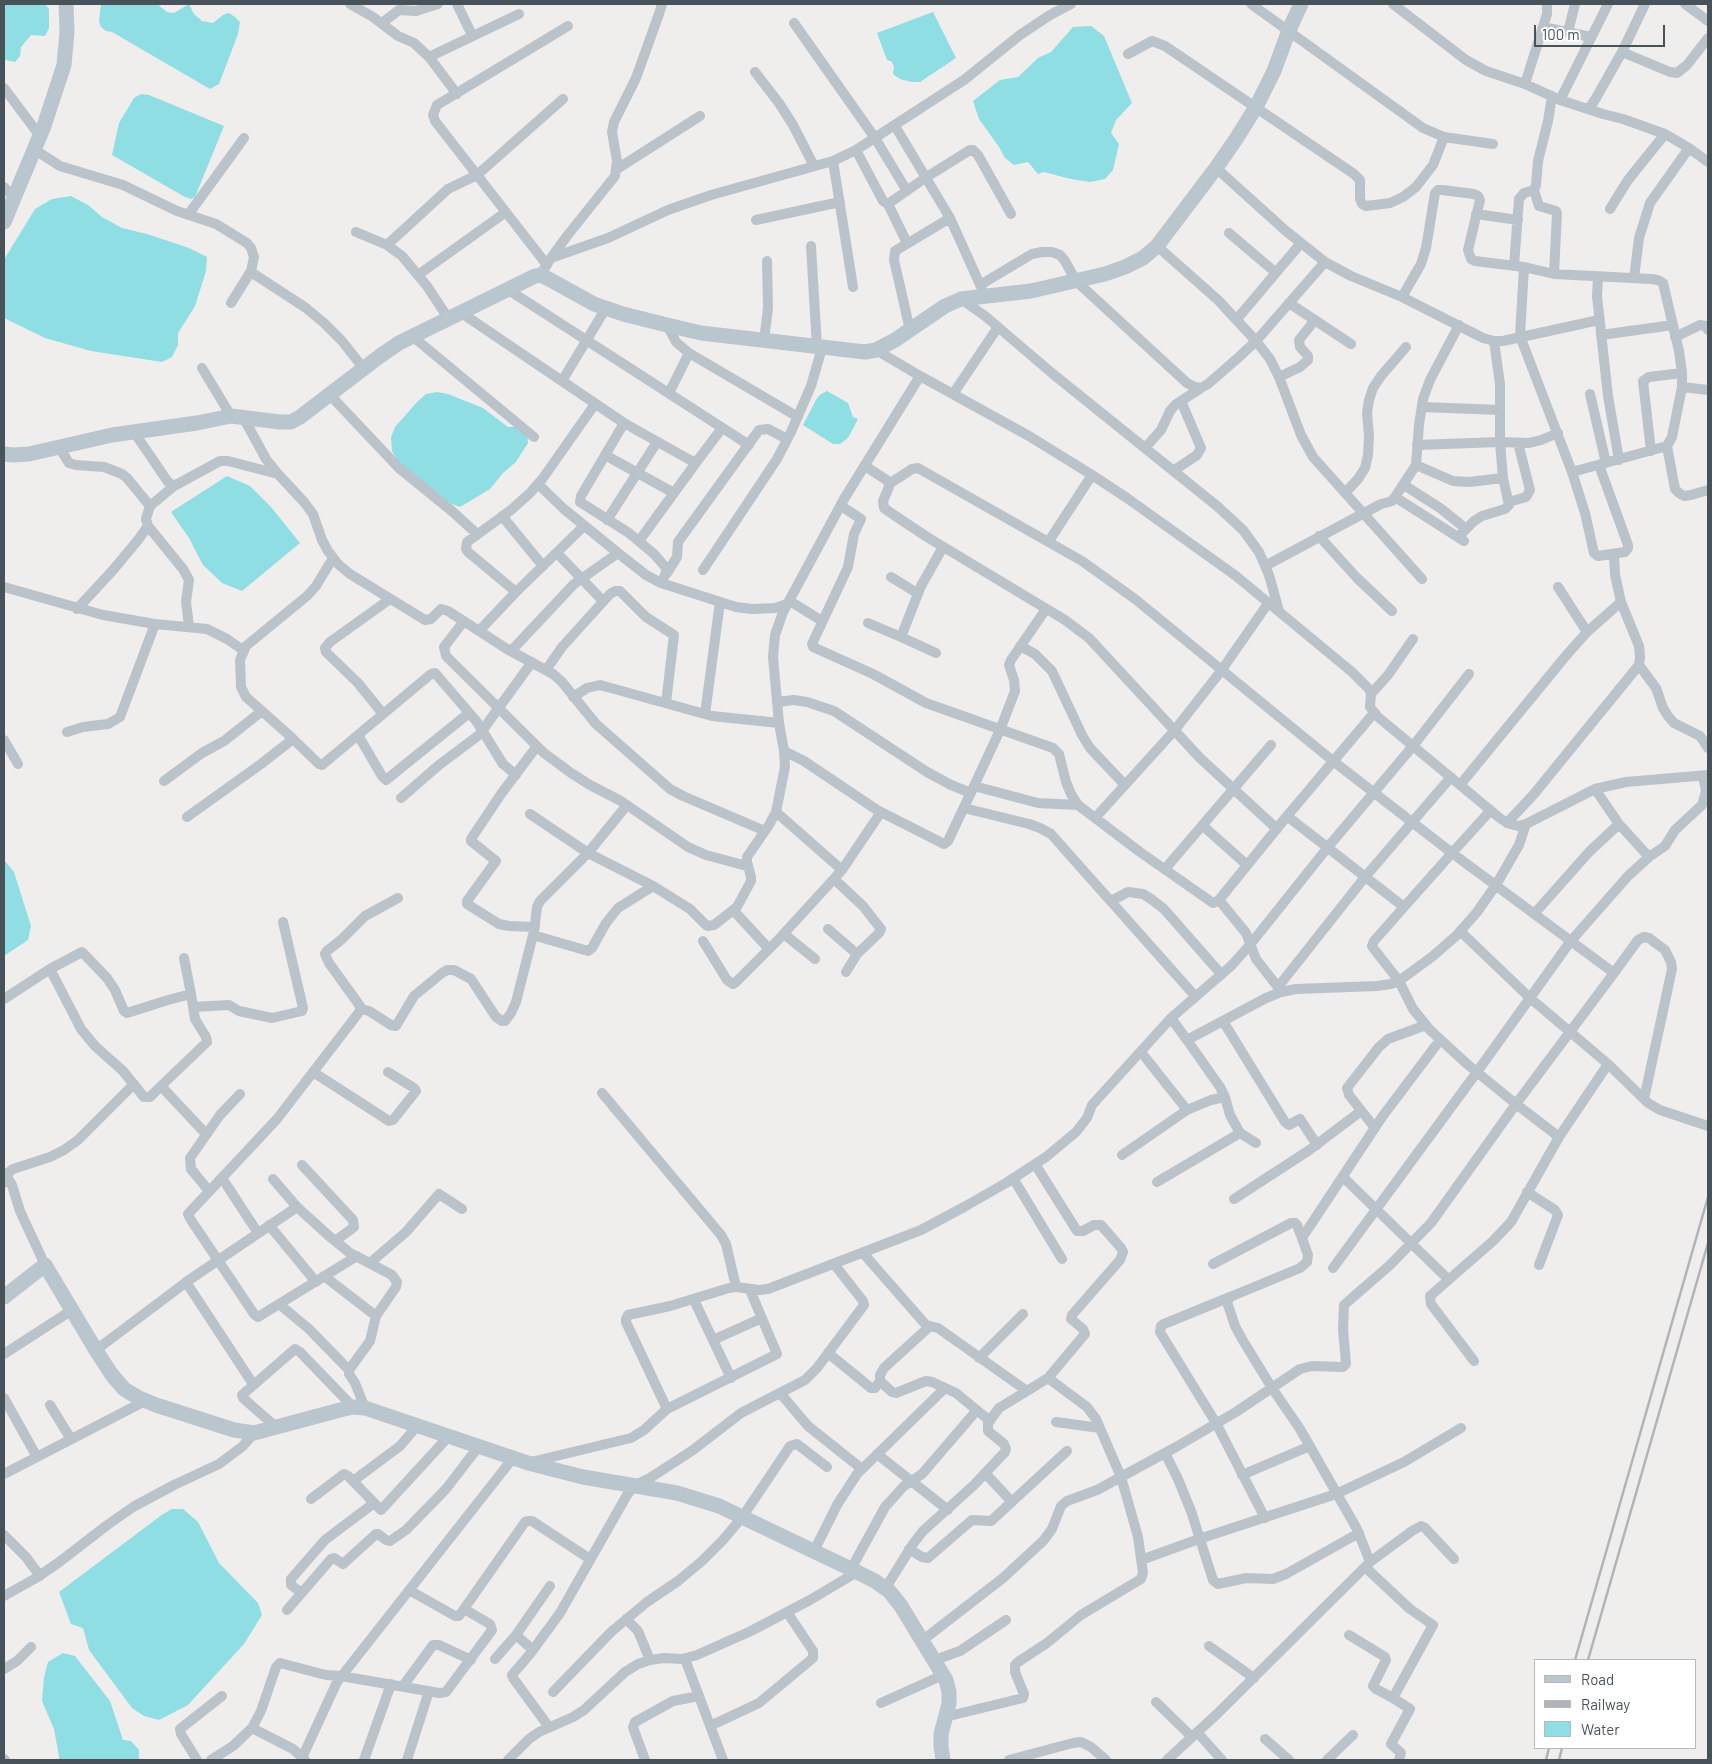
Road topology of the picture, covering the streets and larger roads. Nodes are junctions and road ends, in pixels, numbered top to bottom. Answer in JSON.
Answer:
{"nodes":[{"id":1,"x":66,"y":4,"type":"edge"},
{"id":2,"x":353,"y":4,"type":"edge"},
{"id":3,"x":438,"y":4,"type":"edge"},
{"id":4,"x":457,"y":4,"type":"edge"},
{"id":5,"x":1071,"y":4,"type":"edge"},
{"id":6,"x":1251,"y":4,"type":"edge"},
{"id":7,"x":1300,"y":4,"type":"edge"},
{"id":8,"x":1393,"y":4,"type":"edge"},
{"id":9,"x":1547,"y":4,"type":"edge"},
{"id":10,"x":1575,"y":4,"type":"edge"},
{"id":11,"x":1608,"y":4,"type":"edge"},
{"id":12,"x":1645,"y":4,"type":"edge"},
{"id":13,"x":1685,"y":4,"type":"edge"},
{"id":14,"x":663,"y":5,"type":"edge"},
{"id":15,"x":518,"y":14,"type":"dead end"},
{"id":16,"x":1708,"y":21,"type":"edge"},
{"id":17,"x":382,"y":23,"type":"junction"},
{"id":18,"x":794,"y":23,"type":"dead end"},
{"id":19,"x":568,"y":26,"type":"dead end"},
{"id":20,"x":1543,"y":27,"type":"junction"},
{"id":21,"x":1289,"y":30,"type":"junction"},
{"id":22,"x":1568,"y":32,"type":"junction"},
{"id":23,"x":472,"y":35,"type":"junction"},
{"id":24,"x":1591,"y":37,"type":"junction"},
{"id":25,"x":1708,"y":38,"type":"edge"},
{"id":26,"x":1622,"y":52,"type":"junction"},
{"id":27,"x":1128,"y":54,"type":"dead end"},
{"id":28,"x":429,"y":57,"type":"junction"},
{"id":29,"x":755,"y":72,"type":"dead end"},
{"id":30,"x":1525,"y":84,"type":"junction"},
{"id":31,"x":4,"y":88,"type":"edge"},
{"id":32,"x":457,"y":94,"type":"junction"},
{"id":33,"x":1556,"y":98,"type":"junction"},
{"id":34,"x":563,"y":99,"type":"dead end"},
{"id":35,"x":1256,"y":107,"type":"junction"},
{"id":36,"x":1589,"y":109,"type":"junction"},
{"id":37,"x":700,"y":116,"type":"dead end"},
{"id":38,"x":894,"y":126,"type":"junction"},
{"id":39,"x":1666,"y":134,"type":"junction"},
{"id":40,"x":1444,"y":137,"type":"junction"},
{"id":41,"x":244,"y":138,"type":"dead end"},
{"id":42,"x":875,"y":138,"type":"junction"},
{"id":43,"x":38,"y":143,"type":"junction"},
{"id":44,"x":1493,"y":144,"type":"dead end"},
{"id":45,"x":1689,"y":148,"type":"junction"},
{"id":46,"x":856,"y":150,"type":"junction"},
{"id":47,"x":833,"y":160,"type":"junction"},
{"id":48,"x":1708,"y":162,"type":"edge"},
{"id":49,"x":814,"y":166,"type":"junction"},
{"id":50,"x":1216,"y":168,"type":"junction"},
{"id":51,"x":617,"y":169,"type":"junction"},
{"id":52,"x":477,"y":175,"type":"junction"},
{"id":53,"x":925,"y":178,"type":"junction"},
{"id":54,"x":1534,"y":190,"type":"junction"},
{"id":55,"x":907,"y":191,"type":"junction"},
{"id":56,"x":9,"y":192,"type":"edge"},
{"id":57,"x":840,"y":202,"type":"junction"},
{"id":58,"x":888,"y":204,"type":"junction"},
{"id":59,"x":1610,"y":209,"type":"dead end"},
{"id":60,"x":506,"y":212,"type":"junction"},
{"id":61,"x":188,"y":214,"type":"junction"},
{"id":62,"x":1011,"y":214,"type":"dead end"},
{"id":63,"x":1476,"y":214,"type":"junction"},
{"id":64,"x":950,"y":218,"type":"junction"},
{"id":65,"x":756,"y":220,"type":"dead end"},
{"id":66,"x":1518,"y":220,"type":"junction"},
{"id":67,"x":4,"y":222,"type":"edge"},
{"id":68,"x":356,"y":232,"type":"dead end"},
{"id":69,"x":1229,"y":232,"type":"dead end"},
{"id":70,"x":907,"y":243,"type":"junction"},
{"id":71,"x":1301,"y":243,"type":"junction"},
{"id":72,"x":387,"y":245,"type":"junction"},
{"id":73,"x":811,"y":246,"type":"dead end"},
{"id":74,"x":1157,"y":246,"type":"junction"},
{"id":75,"x":767,"y":261,"type":"dead end"},
{"id":76,"x":1325,"y":262,"type":"junction"},
{"id":77,"x":546,"y":266,"type":"junction"},
{"id":78,"x":1519,"y":267,"type":"junction"},
{"id":79,"x":251,"y":271,"type":"junction"},
{"id":80,"x":1275,"y":272,"type":"junction"},
{"id":81,"x":1554,"y":274,"type":"junction"},
{"id":82,"x":418,"y":275,"type":"junction"},
{"id":83,"x":1598,"y":277,"type":"junction"},
{"id":84,"x":1634,"y":278,"type":"junction"},
{"id":85,"x":1076,"y":281,"type":"junction"},
{"id":86,"x":852,"y":287,"type":"dead end"},
{"id":87,"x":507,"y":288,"type":"junction"},
{"id":88,"x":983,"y":291,"type":"junction"},
{"id":89,"x":1402,"y":297,"type":"junction"},
{"id":90,"x":961,"y":299,"type":"junction"},
{"id":91,"x":231,"y":302,"type":"dead end"},
{"id":92,"x":1289,"y":303,"type":"junction"},
{"id":93,"x":606,"y":308,"type":"junction"},
{"id":94,"x":454,"y":315,"type":"junction"},
{"id":95,"x":1237,"y":319,"type":"junction"},
{"id":96,"x":1315,"y":320,"type":"junction"},
{"id":97,"x":1600,"y":320,"type":"junction"},
{"id":98,"x":666,"y":325,"type":"junction"},
{"id":99,"x":1459,"y":325,"type":"junction"},
{"id":100,"x":1673,"y":325,"type":"junction"},
{"id":101,"x":998,"y":327,"type":"junction"},
{"id":102,"x":910,"y":330,"type":"junction"},
{"id":103,"x":1708,"y":330,"type":"edge"},
{"id":104,"x":1601,"y":335,"type":"junction"},
{"id":105,"x":412,"y":336,"type":"junction"},
{"id":106,"x":1520,"y":336,"type":"junction"},
{"id":107,"x":1675,"y":336,"type":"junction"},
{"id":108,"x":586,"y":340,"type":"junction"},
{"id":109,"x":764,"y":341,"type":"junction"},
{"id":110,"x":1256,"y":341,"type":"junction"},
{"id":111,"x":1494,"y":341,"type":"junction"},
{"id":112,"x":1351,"y":344,"type":"dead end"},
{"id":113,"x":1406,"y":347,"type":"dead end"},
{"id":114,"x":820,"y":348,"type":"junction"},
{"id":115,"x":876,"y":350,"type":"junction"},
{"id":116,"x":688,"y":353,"type":"junction"},
{"id":117,"x":202,"y":368,"type":"dead end"},
{"id":118,"x":364,"y":369,"type":"junction"},
{"id":119,"x":1682,"y":372,"type":"junction"},
{"id":120,"x":920,"y":376,"type":"junction"},
{"id":121,"x":1278,"y":377,"type":"junction"},
{"id":122,"x":562,"y":381,"type":"junction"},
{"id":123,"x":1682,"y":387,"type":"junction"},
{"id":124,"x":1201,"y":388,"type":"junction"},
{"id":125,"x":1708,"y":390,"type":"edge"},
{"id":126,"x":328,"y":394,"type":"junction"},
{"id":127,"x":669,"y":394,"type":"junction"},
{"id":128,"x":953,"y":394,"type":"junction"},
{"id":129,"x":1590,"y":394,"type":"dead end"},
{"id":130,"x":1181,"y":401,"type":"junction"},
{"id":131,"x":595,"y":404,"type":"junction"},
{"id":132,"x":1422,"y":407,"type":"junction"},
{"id":133,"x":1500,"y":410,"type":"junction"},
{"id":134,"x":237,"y":417,"type":"junction"},
{"id":135,"x":798,"y":417,"type":"junction"},
{"id":136,"x":624,"y":422,"type":"junction"},
{"id":137,"x":722,"y":428,"type":"junction"},
{"id":138,"x":134,"y":432,"type":"junction"},
{"id":139,"x":1558,"y":433,"type":"junction"},
{"id":140,"x":534,"y":437,"type":"dead end"},
{"id":141,"x":787,"y":440,"type":"junction"},
{"id":142,"x":657,"y":442,"type":"junction"},
{"id":143,"x":1500,"y":442,"type":"junction"},
{"id":144,"x":1518,"y":443,"type":"junction"},
{"id":145,"x":749,"y":445,"type":"junction"},
{"id":146,"x":1417,"y":445,"type":"junction"},
{"id":147,"x":1667,"y":446,"type":"junction"},
{"id":148,"x":59,"y":447,"type":"junction"},
{"id":149,"x":1145,"y":448,"type":"junction"},
{"id":150,"x":1651,"y":451,"type":"junction"},
{"id":151,"x":4,"y":454,"type":"edge"},
{"id":152,"x":605,"y":455,"type":"junction"},
{"id":153,"x":698,"y":460,"type":"junction"},
{"id":154,"x":1619,"y":460,"type":"junction"},
{"id":155,"x":1603,"y":464,"type":"junction"},
{"id":156,"x":1416,"y":465,"type":"junction"},
{"id":157,"x":865,"y":466,"type":"junction"},
{"id":158,"x":1173,"y":471,"type":"junction"},
{"id":159,"x":1572,"y":472,"type":"junction"},
{"id":160,"x":278,"y":474,"type":"junction"},
{"id":161,"x":637,"y":474,"type":"junction"},
{"id":162,"x":1092,"y":475,"type":"junction"},
{"id":163,"x":1503,"y":478,"type":"junction"},
{"id":164,"x":538,"y":484,"type":"junction"},
{"id":165,"x":890,"y":484,"type":"junction"},
{"id":166,"x":1404,"y":484,"type":"junction"},
{"id":167,"x":174,"y":486,"type":"junction"},
{"id":168,"x":1708,"y":490,"type":"edge"},
{"id":169,"x":1346,"y":492,"type":"junction"},
{"id":170,"x":674,"y":493,"type":"junction"},
{"id":171,"x":1395,"y":497,"type":"junction"},
{"id":172,"x":1509,"y":502,"type":"junction"},
{"id":173,"x":150,"y":506,"type":"junction"},
{"id":174,"x":841,"y":506,"type":"junction"},
{"id":175,"x":1365,"y":514,"type":"junction"},
{"id":176,"x":502,"y":516,"type":"junction"},
{"id":177,"x":607,"y":520,"type":"junction"},
{"id":178,"x":148,"y":526,"type":"junction"},
{"id":179,"x":584,"y":526,"type":"junction"},
{"id":180,"x":1465,"y":528,"type":"junction"},
{"id":181,"x":477,"y":534,"type":"junction"},
{"id":182,"x":1319,"y":536,"type":"junction"},
{"id":183,"x":639,"y":541,"type":"junction"},
{"id":184,"x":1048,"y":541,"type":"junction"},
{"id":185,"x":943,"y":547,"type":"junction"},
{"id":186,"x":556,"y":553,"type":"junction"},
{"id":187,"x":618,"y":554,"type":"junction"},
{"id":188,"x":1614,"y":554,"type":"junction"},
{"id":189,"x":333,"y":558,"type":"junction"},
{"id":190,"x":543,"y":566,"type":"junction"},
{"id":191,"x":1265,"y":566,"type":"junction"},
{"id":192,"x":703,"y":570,"type":"dead end"},
{"id":193,"x":667,"y":572,"type":"junction"},
{"id":194,"x":892,"y":577,"type":"dead end"},
{"id":195,"x":580,"y":579,"type":"junction"},
{"id":196,"x":1422,"y":579,"type":"dead end"},
{"id":197,"x":662,"y":584,"type":"junction"},
{"id":198,"x":4,"y":587,"type":"edge"},
{"id":199,"x":1558,"y":587,"type":"dead end"},
{"id":200,"x":516,"y":592,"type":"junction"},
{"id":201,"x":917,"y":593,"type":"junction"},
{"id":202,"x":390,"y":599,"type":"junction"},
{"id":203,"x":603,"y":601,"type":"junction"},
{"id":204,"x":720,"y":602,"type":"junction"},
{"id":205,"x":1269,"y":602,"type":"junction"},
{"id":206,"x":1621,"y":602,"type":"junction"},
{"id":207,"x":786,"y":604,"type":"junction"},
{"id":208,"x":77,"y":609,"type":"junction"},
{"id":209,"x":1046,"y":609,"type":"junction"},
{"id":210,"x":1279,"y":611,"type":"junction"},
{"id":211,"x":1392,"y":611,"type":"dead end"},
{"id":212,"x":464,"y":621,"type":"junction"},
{"id":213,"x":822,"y":621,"type":"junction"},
{"id":214,"x":868,"y":623,"type":"dead end"},
{"id":215,"x":155,"y":624,"type":"junction"},
{"id":216,"x":189,"y":626,"type":"junction"},
{"id":217,"x":479,"y":631,"type":"junction"},
{"id":218,"x":1587,"y":632,"type":"junction"},
{"id":219,"x":901,"y":637,"type":"junction"},
{"id":220,"x":1413,"y":639,"type":"dead end"},
{"id":221,"x":1020,"y":646,"type":"junction"},
{"id":222,"x":243,"y":650,"type":"junction"},
{"id":223,"x":511,"y":651,"type":"junction"},
{"id":224,"x":936,"y":652,"type":"dead end"},
{"id":225,"x":532,"y":662,"type":"junction"},
{"id":226,"x":1639,"y":665,"type":"junction"},
{"id":227,"x":546,"y":670,"type":"junction"},
{"id":228,"x":1221,"y":671,"type":"junction"},
{"id":229,"x":1468,"y":674,"type":"dead end"},
{"id":230,"x":1371,"y":694,"type":"junction"},
{"id":231,"x":574,"y":697,"type":"junction"},
{"id":232,"x":777,"y":702,"type":"junction"},
{"id":233,"x":666,"y":703,"type":"junction"},
{"id":234,"x":499,"y":708,"type":"junction"},
{"id":235,"x":262,"y":711,"type":"junction"},
{"id":236,"x":470,"y":713,"type":"junction"},
{"id":237,"x":1374,"y":713,"type":"junction"},
{"id":238,"x":383,"y":714,"type":"junction"},
{"id":239,"x":705,"y":714,"type":"junction"},
{"id":240,"x":779,"y":723,"type":"junction"},
{"id":241,"x":1000,"y":730,"type":"junction"},
{"id":242,"x":483,"y":731,"type":"junction"},
{"id":243,"x":1174,"y":731,"type":"junction"},
{"id":244,"x":67,"y":732,"type":"dead end"},
{"id":245,"x":358,"y":735,"type":"junction"},
{"id":246,"x":293,"y":739,"type":"junction"},
{"id":247,"x":4,"y":740,"type":"edge"},
{"id":248,"x":1271,"y":745,"type":"dead end"},
{"id":249,"x":537,"y":746,"type":"junction"},
{"id":250,"x":1413,"y":746,"type":"junction"},
{"id":251,"x":1708,"y":748,"type":"edge"},
{"id":252,"x":784,"y":751,"type":"junction"},
{"id":253,"x":1333,"y":761,"type":"junction"},
{"id":254,"x":18,"y":764,"type":"dead end"},
{"id":255,"x":516,"y":775,"type":"junction"},
{"id":256,"x":1706,"y":776,"type":"edge"},
{"id":257,"x":1451,"y":777,"type":"junction"},
{"id":258,"x":164,"y":781,"type":"dead end"},
{"id":259,"x":1125,"y":785,"type":"junction"},
{"id":260,"x":1460,"y":785,"type":"junction"},
{"id":261,"x":1232,"y":789,"type":"junction"},
{"id":262,"x":1595,"y":789,"type":"junction"},
{"id":263,"x":972,"y":790,"type":"junction"},
{"id":264,"x":1374,"y":792,"type":"junction"},
{"id":265,"x":401,"y":798,"type":"dead end"},
{"id":266,"x":626,"y":805,"type":"junction"},
{"id":267,"x":1078,"y":805,"type":"junction"},
{"id":268,"x":964,"y":808,"type":"junction"},
{"id":269,"x":1490,"y":811,"type":"junction"},
{"id":270,"x":776,"y":812,"type":"junction"},
{"id":271,"x":881,"y":812,"type":"junction"},
{"id":272,"x":530,"y":814,"type":"dead end"},
{"id":273,"x":1287,"y":816,"type":"junction"},
{"id":274,"x":187,"y":817,"type":"dead end"},
{"id":275,"x":1095,"y":818,"type":"junction"},
{"id":276,"x":1412,"y":822,"type":"junction"},
{"id":277,"x":1507,"y":823,"type":"junction"},
{"id":278,"x":1526,"y":824,"type":"junction"},
{"id":279,"x":1619,"y":824,"type":"junction"},
{"id":280,"x":1202,"y":825,"type":"junction"},
{"id":281,"x":1277,"y":829,"type":"junction"},
{"id":282,"x":765,"y":831,"type":"junction"},
{"id":283,"x":1328,"y":847,"type":"junction"},
{"id":284,"x":588,"y":853,"type":"junction"},
{"id":285,"x":1452,"y":853,"type":"junction"},
{"id":286,"x":1649,"y":857,"type":"junction"},
{"id":287,"x":1247,"y":865,"type":"junction"},
{"id":288,"x":748,"y":866,"type":"junction"},
{"id":289,"x":1165,"y":869,"type":"junction"},
{"id":290,"x":842,"y":870,"type":"junction"},
{"id":291,"x":1365,"y":877,"type":"junction"},
{"id":292,"x":834,"y":879,"type":"junction"},
{"id":293,"x":1496,"y":885,"type":"junction"},
{"id":294,"x":653,"y":886,"type":"junction"},
{"id":295,"x":398,"y":898,"type":"dead end"},
{"id":296,"x":1219,"y":900,"type":"junction"},
{"id":297,"x":1110,"y":901,"type":"junction"},
{"id":298,"x":1404,"y":907,"type":"junction"},
{"id":299,"x":734,"y":911,"type":"junction"},
{"id":300,"x":1534,"y":914,"type":"junction"},
{"id":301,"x":283,"y":922,"type":"dead end"},
{"id":302,"x":828,"y":928,"type":"dead end"},
{"id":303,"x":534,"y":931,"type":"junction"},
{"id":304,"x":1460,"y":932,"type":"junction"},
{"id":305,"x":784,"y":934,"type":"junction"},
{"id":306,"x":703,"y":941,"type":"dead end"},
{"id":307,"x":1570,"y":942,"type":"junction"},
{"id":308,"x":1250,"y":945,"type":"junction"},
{"id":309,"x":769,"y":949,"type":"junction"},
{"id":310,"x":857,"y":954,"type":"junction"},
{"id":311,"x":184,"y":958,"type":"dead end"},
{"id":312,"x":815,"y":960,"type":"dead end"},
{"id":313,"x":50,"y":969,"type":"junction"},
{"id":314,"x":846,"y":972,"type":"dead end"},
{"id":315,"x":1614,"y":973,"type":"junction"},
{"id":316,"x":1221,"y":974,"type":"junction"},
{"id":317,"x":1399,"y":981,"type":"junction"},
{"id":318,"x":1279,"y":990,"type":"junction"},
{"id":319,"x":191,"y":994,"type":"junction"},
{"id":320,"x":1195,"y":996,"type":"junction"},
{"id":321,"x":1530,"y":998,"type":"junction"},
{"id":322,"x":4,"y":999,"type":"edge"},
{"id":323,"x":193,"y":1007,"type":"junction"},
{"id":324,"x":361,"y":1010,"type":"junction"},
{"id":325,"x":1172,"y":1018,"type":"junction"},
{"id":326,"x":1223,"y":1021,"type":"junction"},
{"id":327,"x":1426,"y":1025,"type":"junction"},
{"id":328,"x":1571,"y":1031,"type":"junction"},
{"id":329,"x":1186,"y":1040,"type":"junction"},
{"id":330,"x":1440,"y":1040,"type":"junction"},
{"id":331,"x":1140,"y":1052,"type":"junction"},
{"id":332,"x":1608,"y":1064,"type":"junction"},
{"id":333,"x":313,"y":1072,"type":"junction"},
{"id":334,"x":388,"y":1072,"type":"dead end"},
{"id":335,"x":1477,"y":1072,"type":"junction"},
{"id":336,"x":134,"y":1084,"type":"junction"},
{"id":337,"x":161,"y":1086,"type":"junction"},
{"id":338,"x":602,"y":1093,"type":"dead end"},
{"id":339,"x":240,"y":1094,"type":"dead end"},
{"id":340,"x":1225,"y":1097,"type":"junction"},
{"id":341,"x":1644,"y":1099,"type":"junction"},
{"id":342,"x":1516,"y":1104,"type":"junction"},
{"id":343,"x":1187,"y":1110,"type":"junction"},
{"id":344,"x":1361,"y":1111,"type":"junction"},
{"id":345,"x":1708,"y":1126,"type":"edge"},
{"id":346,"x":1375,"y":1128,"type":"junction"},
{"id":347,"x":1240,"y":1133,"type":"junction"},
{"id":348,"x":206,"y":1134,"type":"junction"},
{"id":349,"x":1559,"y":1136,"type":"junction"},
{"id":350,"x":1256,"y":1144,"type":"dead end"},
{"id":351,"x":1316,"y":1145,"type":"junction"},
{"id":352,"x":1122,"y":1155,"type":"dead end"},
{"id":353,"x":1035,"y":1164,"type":"junction"},
{"id":354,"x":302,"y":1165,"type":"dead end"},
{"id":355,"x":5,"y":1177,"type":"edge"},
{"id":356,"x":1343,"y":1177,"type":"junction"},
{"id":357,"x":222,"y":1178,"type":"junction"},
{"id":358,"x":1013,"y":1178,"type":"junction"},
{"id":359,"x":273,"y":1179,"type":"dead end"},
{"id":360,"x":1157,"y":1182,"type":"dead end"},
{"id":361,"x":209,"y":1191,"type":"junction"},
{"id":362,"x":1527,"y":1192,"type":"junction"},
{"id":363,"x":1234,"y":1200,"type":"dead end"},
{"id":364,"x":296,"y":1207,"type":"junction"},
{"id":365,"x":1376,"y":1208,"type":"junction"},
{"id":366,"x":462,"y":1209,"type":"dead end"},
{"id":367,"x":269,"y":1225,"type":"junction"},
{"id":368,"x":258,"y":1233,"type":"junction"},
{"id":369,"x":1302,"y":1238,"type":"junction"},
{"id":370,"x":335,"y":1241,"type":"junction"},
{"id":371,"x":1412,"y":1244,"type":"junction"},
{"id":372,"x":864,"y":1253,"type":"junction"},
{"id":373,"x":357,"y":1256,"type":"junction"},
{"id":374,"x":1062,"y":1259,"type":"dead end"},
{"id":375,"x":218,"y":1260,"type":"junction"},
{"id":376,"x":370,"y":1263,"type":"junction"},
{"id":377,"x":834,"y":1264,"type":"junction"},
{"id":378,"x":1213,"y":1264,"type":"dead end"},
{"id":379,"x":45,"y":1265,"type":"junction"},
{"id":380,"x":1539,"y":1265,"type":"dead end"},
{"id":381,"x":1333,"y":1268,"type":"dead end"},
{"id":382,"x":320,"y":1279,"type":"junction"},
{"id":383,"x":1448,"y":1279,"type":"junction"},
{"id":384,"x":186,"y":1282,"type":"junction"},
{"id":385,"x":736,"y":1287,"type":"junction"},
{"id":386,"x":750,"y":1290,"type":"junction"},
{"id":387,"x":4,"y":1297,"type":"edge"},
{"id":388,"x":1230,"y":1297,"type":"junction"},
{"id":389,"x":694,"y":1300,"type":"junction"},
{"id":390,"x":279,"y":1304,"type":"junction"},
{"id":391,"x":72,"y":1310,"type":"junction"},
{"id":392,"x":1023,"y":1314,"type":"dead end"},
{"id":393,"x":376,"y":1316,"type":"junction"},
{"id":394,"x":762,"y":1318,"type":"junction"},
{"id":395,"x":929,"y":1327,"type":"junction"},
{"id":396,"x":713,"y":1340,"type":"junction"},
{"id":397,"x":96,"y":1350,"type":"junction"},
{"id":398,"x":828,"y":1353,"type":"junction"},
{"id":399,"x":4,"y":1354,"type":"edge"},
{"id":400,"x":979,"y":1358,"type":"junction"},
{"id":401,"x":1474,"y":1361,"type":"dead end"},
{"id":402,"x":349,"y":1370,"type":"junction"},
{"id":403,"x":731,"y":1378,"type":"junction"},
{"id":404,"x":1048,"y":1378,"type":"junction"},
{"id":405,"x":880,"y":1381,"type":"junction"},
{"id":406,"x":253,"y":1384,"type":"junction"},
{"id":407,"x":945,"y":1388,"type":"junction"},
{"id":408,"x":1272,"y":1388,"type":"junction"},
{"id":409,"x":1027,"y":1391,"type":"junction"},
{"id":410,"x":780,"y":1393,"type":"junction"},
{"id":411,"x":4,"y":1398,"type":"edge"},
{"id":412,"x":146,"y":1401,"type":"junction"},
{"id":413,"x":50,"y":1406,"type":"dead end"},
{"id":414,"x":359,"y":1407,"type":"junction"},
{"id":415,"x":667,"y":1409,"type":"junction"},
{"id":416,"x":977,"y":1410,"type":"junction"},
{"id":417,"x":990,"y":1421,"type":"junction"},
{"id":418,"x":1056,"y":1422,"type":"dead end"},
{"id":419,"x":1216,"y":1423,"type":"junction"},
{"id":420,"x":416,"y":1424,"type":"junction"},
{"id":421,"x":276,"y":1428,"type":"junction"},
{"id":422,"x":1100,"y":1428,"type":"junction"},
{"id":423,"x":1461,"y":1428,"type":"dead end"},
{"id":424,"x":254,"y":1433,"type":"junction"},
{"id":425,"x":449,"y":1436,"type":"junction"},
{"id":426,"x":71,"y":1439,"type":"junction"},
{"id":427,"x":480,"y":1446,"type":"junction"},
{"id":428,"x":1310,"y":1446,"type":"junction"},
{"id":429,"x":1067,"y":1451,"type":"dead end"},
{"id":430,"x":1165,"y":1453,"type":"junction"},
{"id":431,"x":877,"y":1454,"type":"junction"},
{"id":432,"x":37,"y":1456,"type":"junction"},
{"id":433,"x":521,"y":1460,"type":"junction"},
{"id":434,"x":827,"y":1468,"type":"dead end"},
{"id":435,"x":862,"y":1469,"type":"junction"},
{"id":436,"x":985,"y":1473,"type":"junction"},
{"id":437,"x":4,"y":1474,"type":"edge"},
{"id":438,"x":1242,"y":1476,"type":"junction"},
{"id":439,"x":1121,"y":1477,"type":"junction"},
{"id":440,"x":353,"y":1481,"type":"junction"},
{"id":441,"x":911,"y":1481,"type":"junction"},
{"id":442,"x":634,"y":1486,"type":"junction"},
{"id":443,"x":1336,"y":1494,"type":"junction"},
{"id":444,"x":311,"y":1498,"type":"dead end"},
{"id":445,"x":1012,"y":1502,"type":"junction"},
{"id":446,"x":374,"y":1504,"type":"junction"},
{"id":447,"x":948,"y":1510,"type":"junction"},
{"id":448,"x":743,"y":1516,"type":"junction"},
{"id":449,"x":1266,"y":1518,"type":"junction"},
{"id":450,"x":1359,"y":1533,"type":"junction"},
{"id":451,"x":1199,"y":1539,"type":"junction"},
{"id":452,"x":6,"y":1541,"type":"edge"},
{"id":453,"x":909,"y":1549,"type":"junction"},
{"id":454,"x":814,"y":1551,"type":"junction"},
{"id":455,"x":590,"y":1559,"type":"junction"},
{"id":456,"x":1454,"y":1559,"type":"dead end"},
{"id":457,"x":1141,"y":1560,"type":"junction"},
{"id":458,"x":1368,"y":1564,"type":"junction"},
{"id":459,"x":854,"y":1570,"type":"junction"},
{"id":460,"x":40,"y":1576,"type":"junction"},
{"id":461,"x":550,"y":1586,"type":"dead end"},
{"id":462,"x":885,"y":1589,"type":"junction"},
{"id":463,"x":409,"y":1590,"type":"junction"},
{"id":464,"x":302,"y":1593,"type":"junction"},
{"id":465,"x":4,"y":1596,"type":"edge"},
{"id":466,"x":464,"y":1609,"type":"junction"},
{"id":467,"x":287,"y":1610,"type":"dead end"},
{"id":468,"x":788,"y":1612,"type":"junction"},
{"id":469,"x":626,"y":1619,"type":"junction"},
{"id":470,"x":1006,"y":1620,"type":"dead end"},
{"id":471,"x":516,"y":1635,"type":"junction"},
{"id":472,"x":1349,"y":1635,"type":"dead end"},
{"id":473,"x":922,"y":1640,"type":"junction"},
{"id":474,"x":1209,"y":1646,"type":"dead end"},
{"id":475,"x":31,"y":1647,"type":"dead end"},
{"id":476,"x":533,"y":1650,"type":"junction"},
{"id":477,"x":495,"y":1659,"type":"dead end"},
{"id":478,"x":685,"y":1659,"type":"junction"},
{"id":479,"x":471,"y":1660,"type":"junction"},
{"id":480,"x":650,"y":1660,"type":"junction"},
{"id":481,"x":935,"y":1660,"type":"junction"},
{"id":482,"x":4,"y":1669,"type":"edge"},
{"id":483,"x":943,"y":1675,"type":"junction"},
{"id":484,"x":341,"y":1676,"type":"junction"},
{"id":485,"x":1254,"y":1678,"type":"junction"},
{"id":486,"x":391,"y":1684,"type":"junction"},
{"id":487,"x":403,"y":1686,"type":"junction"},
{"id":488,"x":429,"y":1691,"type":"junction"},
{"id":489,"x":553,"y":1692,"type":"dead end"},
{"id":490,"x":222,"y":1696,"type":"dead end"},
{"id":491,"x":699,"y":1696,"type":"junction"},
{"id":492,"x":1393,"y":1698,"type":"junction"},
{"id":493,"x":1156,"y":1702,"type":"dead end"},
{"id":494,"x":881,"y":1703,"type":"dead end"},
{"id":495,"x":945,"y":1718,"type":"junction"},
{"id":496,"x":710,"y":1726,"type":"junction"},
{"id":497,"x":550,"y":1727,"type":"junction"},
{"id":498,"x":252,"y":1728,"type":"junction"},
{"id":499,"x":1195,"y":1735,"type":"junction"},
{"id":500,"x":1353,"y":1735,"type":"dead end"},
{"id":501,"x":1265,"y":1739,"type":"dead end"},
{"id":502,"x":303,"y":1759,"type":"edge"},
{"id":503,"x":197,"y":1760,"type":"edge"},
{"id":504,"x":211,"y":1760,"type":"edge"},
{"id":505,"x":364,"y":1760,"type":"edge"},
{"id":506,"x":407,"y":1760,"type":"edge"},
{"id":507,"x":508,"y":1760,"type":"edge"},
{"id":508,"x":645,"y":1760,"type":"edge"},
{"id":509,"x":723,"y":1760,"type":"edge"},
{"id":510,"x":944,"y":1760,"type":"edge"},
{"id":511,"x":1009,"y":1760,"type":"edge"},
{"id":512,"x":1106,"y":1760,"type":"edge"},
{"id":513,"x":1167,"y":1760,"type":"edge"},
{"id":514,"x":1222,"y":1760,"type":"edge"},
{"id":515,"x":1289,"y":1760,"type":"edge"},
{"id":516,"x":1327,"y":1760,"type":"edge"},
{"id":517,"x":1399,"y":1760,"type":"edge"}],
"edges":[{"from":1,"to":43,"type":"street"},
{"from":2,"to":17,"type":"street"},
{"from":3,"to":17,"type":"street"},
{"from":4,"to":23,"type":"street"},
{"from":5,"to":38,"type":"street"},
{"from":6,"to":21,"type":"street"},
{"from":7,"to":21,"type":"street"},
{"from":8,"to":30,"type":"street"},
{"from":9,"to":20,"type":"street"},
{"from":10,"to":22,"type":"street"},
{"from":11,"to":24,"type":"street"},
{"from":12,"to":26,"type":"street"},
{"from":13,"to":16,"type":"street"},
{"from":14,"to":51,"type":"street"},
{"from":15,"to":23,"type":"street"},
{"from":17,"to":28,"type":"street"},
{"from":18,"to":42,"type":"street"},
{"from":19,"to":32,"type":"street"},
{"from":20,"to":22,"type":"street"},
{"from":20,"to":30,"type":"street"},
{"from":21,"to":35,"type":"street"},
{"from":21,"to":40,"type":"street"},
{"from":22,"to":24,"type":"street"},
{"from":23,"to":28,"type":"street"},
{"from":24,"to":33,"type":"street"},
{"from":25,"to":26,"type":"street"},
{"from":26,"to":36,"type":"street"},
{"from":27,"to":35,"type":"street"},
{"from":28,"to":32,"type":"street"},
{"from":29,"to":49,"type":"street"},
{"from":30,"to":33,"type":"street"},
{"from":31,"to":43,"type":"street"},
{"from":32,"to":52,"type":"street"},
{"from":33,"to":36,"type":"street"},
{"from":33,"to":54,"type":"street"},
{"from":34,"to":52,"type":"street"},
{"from":35,"to":40,"type":"street"},
{"from":35,"to":50,"type":"street"},
{"from":36,"to":39,"type":"street"},
{"from":37,"to":51,"type":"street"},
{"from":38,"to":42,"type":"street"},
{"from":38,"to":53,"type":"street"},
{"from":39,"to":45,"type":"street"},
{"from":39,"to":59,"type":"street"},
{"from":40,"to":44,"type":"street"},
{"from":41,"to":61,"type":"street"},
{"from":42,"to":46,"type":"street"},
{"from":42,"to":55,"type":"street"},
{"from":43,"to":56,"type":"street"},
{"from":43,"to":61,"type":"street"},
{"from":45,"to":48,"type":"street"},
{"from":45,"to":84,"type":"street"},
{"from":46,"to":47,"type":"street"},
{"from":46,"to":58,"type":"street"},
{"from":47,"to":49,"type":"street"},
{"from":47,"to":57,"type":"street"},
{"from":49,"to":77,"type":"street"},
{"from":50,"to":71,"type":"street"},
{"from":50,"to":74,"type":"street"},
{"from":51,"to":77,"type":"street"},
{"from":52,"to":60,"type":"street"},
{"from":52,"to":72,"type":"street"},
{"from":53,"to":55,"type":"street"},
{"from":53,"to":62,"type":"street"},
{"from":53,"to":64,"type":"street"},
{"from":54,"to":66,"type":"street"},
{"from":54,"to":81,"type":"street"},
{"from":55,"to":58,"type":"street"},
{"from":56,"to":67,"type":"street"},
{"from":57,"to":65,"type":"street"},
{"from":57,"to":86,"type":"street"},
{"from":58,"to":70,"type":"street"},
{"from":60,"to":77,"type":"street"},
{"from":60,"to":82,"type":"street"},
{"from":61,"to":79,"type":"street"},
{"from":63,"to":66,"type":"street"},
{"from":63,"to":78,"type":"street"},
{"from":63,"to":89,"type":"street"},
{"from":64,"to":70,"type":"street"},
{"from":64,"to":88,"type":"street"},
{"from":66,"to":78,"type":"street"},
{"from":68,"to":72,"type":"street"},
{"from":69,"to":80,"type":"street"},
{"from":70,"to":102,"type":"street"},
{"from":71,"to":76,"type":"street"},
{"from":71,"to":80,"type":"street"},
{"from":72,"to":82,"type":"street"},
{"from":73,"to":114,"type":"street"},
{"from":74,"to":85,"type":"street"},
{"from":74,"to":95,"type":"street"},
{"from":75,"to":109,"type":"street"},
{"from":76,"to":89,"type":"street"},
{"from":76,"to":92,"type":"street"},
{"from":77,"to":87,"type":"street"},
{"from":77,"to":93,"type":"street"},
{"from":78,"to":81,"type":"street"},
{"from":78,"to":106,"type":"street"},
{"from":79,"to":91,"type":"street"},
{"from":79,"to":118,"type":"street"},
{"from":80,"to":95,"type":"street"},
{"from":81,"to":83,"type":"street"},
{"from":82,"to":94,"type":"street"},
{"from":83,"to":84,"type":"street"},
{"from":83,"to":97,"type":"street"},
{"from":84,"to":100,"type":"street"},
{"from":85,"to":88,"type":"street"},
{"from":85,"to":88,"type":"street"},
{"from":85,"to":124,"type":"street"},
{"from":87,"to":94,"type":"street"},
{"from":87,"to":108,"type":"street"},
{"from":88,"to":90,"type":"street"},
{"from":89,"to":99,"type":"street"},
{"from":90,"to":101,"type":"street"},
{"from":90,"to":102,"type":"street"},
{"from":92,"to":96,"type":"street"},
{"from":92,"to":110,"type":"street"},
{"from":93,"to":98,"type":"street"},
{"from":93,"to":108,"type":"street"},
{"from":94,"to":105,"type":"street"},
{"from":94,"to":122,"type":"street"},
{"from":95,"to":110,"type":"street"},
{"from":96,"to":112,"type":"street"},
{"from":96,"to":121,"type":"street"},
{"from":97,"to":104,"type":"street"},
{"from":97,"to":106,"type":"street"},
{"from":98,"to":109,"type":"street"},
{"from":98,"to":116,"type":"street"},
{"from":99,"to":111,"type":"street"},
{"from":99,"to":132,"type":"street"},
{"from":100,"to":104,"type":"street"},
{"from":100,"to":107,"type":"street"},
{"from":101,"to":128,"type":"street"},
{"from":101,"to":149,"type":"street"},
{"from":102,"to":115,"type":"street"},
{"from":103,"to":107,"type":"street"},
{"from":104,"to":154,"type":"street"},
{"from":105,"to":118,"type":"street"},
{"from":105,"to":140,"type":"street"},
{"from":106,"to":111,"type":"street"},
{"from":106,"to":139,"type":"street"},
{"from":107,"to":119,"type":"street"},
{"from":108,"to":122,"type":"street"},
{"from":108,"to":127,"type":"street"},
{"from":109,"to":114,"type":"street"},
{"from":110,"to":121,"type":"street"},
{"from":110,"to":124,"type":"street"},
{"from":111,"to":133,"type":"street"},
{"from":113,"to":169,"type":"street"},
{"from":114,"to":115,"type":"street"},
{"from":114,"to":135,"type":"street"},
{"from":115,"to":120,"type":"street"},
{"from":116,"to":127,"type":"street"},
{"from":116,"to":135,"type":"street"},
{"from":117,"to":134,"type":"street"},
{"from":118,"to":126,"type":"street"},
{"from":119,"to":123,"type":"street"},
{"from":119,"to":150,"type":"street"},
{"from":120,"to":128,"type":"street"},
{"from":120,"to":157,"type":"street"},
{"from":121,"to":169,"type":"street"},
{"from":122,"to":131,"type":"street"},
{"from":123,"to":125,"type":"street"},
{"from":123,"to":147,"type":"street"},
{"from":124,"to":130,"type":"street"},
{"from":126,"to":134,"type":"street"},
{"from":126,"to":181,"type":"street"},
{"from":127,"to":137,"type":"street"},
{"from":128,"to":162,"type":"street"},
{"from":129,"to":155,"type":"street"},
{"from":130,"to":149,"type":"street"},
{"from":130,"to":158,"type":"street"},
{"from":131,"to":136,"type":"street"},
{"from":131,"to":164,"type":"street"},
{"from":132,"to":133,"type":"street"},
{"from":132,"to":146,"type":"street"},
{"from":133,"to":143,"type":"street"},
{"from":134,"to":138,"type":"street"},
{"from":134,"to":160,"type":"street"},
{"from":135,"to":141,"type":"street"},
{"from":136,"to":142,"type":"street"},
{"from":136,"to":152,"type":"street"},
{"from":137,"to":145,"type":"street"},
{"from":137,"to":153,"type":"street"},
{"from":138,"to":148,"type":"street"},
{"from":138,"to":167,"type":"street"},
{"from":139,"to":144,"type":"street"},
{"from":139,"to":159,"type":"street"},
{"from":141,"to":145,"type":"street"},
{"from":141,"to":192,"type":"street"},
{"from":142,"to":153,"type":"street"},
{"from":142,"to":161,"type":"street"},
{"from":143,"to":144,"type":"street"},
{"from":143,"to":146,"type":"street"},
{"from":143,"to":163,"type":"street"},
{"from":144,"to":172,"type":"street"},
{"from":145,"to":193,"type":"street"},
{"from":146,"to":156,"type":"street"},
{"from":147,"to":150,"type":"street"},
{"from":147,"to":168,"type":"street"},
{"from":148,"to":151,"type":"street"},
{"from":148,"to":173,"type":"street"},
{"from":149,"to":158,"type":"street"},
{"from":150,"to":154,"type":"street"},
{"from":152,"to":161,"type":"street"},
{"from":152,"to":177,"type":"street"},
{"from":153,"to":170,"type":"street"},
{"from":154,"to":155,"type":"street"},
{"from":155,"to":159,"type":"street"},
{"from":155,"to":188,"type":"street"},
{"from":156,"to":163,"type":"street"},
{"from":156,"to":166,"type":"street"},
{"from":157,"to":165,"type":"street"},
{"from":157,"to":174,"type":"street"},
{"from":158,"to":191,"type":"street"},
{"from":159,"to":188,"type":"street"},
{"from":160,"to":167,"type":"street"},
{"from":160,"to":189,"type":"street"},
{"from":161,"to":170,"type":"street"},
{"from":161,"to":177,"type":"street"},
{"from":162,"to":184,"type":"street"},
{"from":162,"to":205,"type":"street"},
{"from":163,"to":172,"type":"street"},
{"from":164,"to":176,"type":"street"},
{"from":164,"to":179,"type":"street"},
{"from":165,"to":184,"type":"street"},
{"from":165,"to":185,"type":"street"},
{"from":166,"to":171,"type":"street"},
{"from":166,"to":180,"type":"street"},
{"from":167,"to":173,"type":"street"},
{"from":169,"to":175,"type":"street"},
{"from":170,"to":183,"type":"street"},
{"from":171,"to":175,"type":"street"},
{"from":171,"to":180,"type":"street"},
{"from":172,"to":180,"type":"street"},
{"from":173,"to":178,"type":"street"},
{"from":174,"to":207,"type":"street"},
{"from":174,"to":213,"type":"street"},
{"from":175,"to":182,"type":"street"},
{"from":175,"to":196,"type":"street"},
{"from":176,"to":181,"type":"street"},
{"from":176,"to":190,"type":"street"},
{"from":177,"to":183,"type":"street"},
{"from":178,"to":208,"type":"street"},
{"from":178,"to":216,"type":"street"},
{"from":179,"to":186,"type":"street"},
{"from":179,"to":187,"type":"street"},
{"from":181,"to":200,"type":"street"},
{"from":182,"to":191,"type":"street"},
{"from":182,"to":211,"type":"street"},
{"from":183,"to":193,"type":"street"},
{"from":184,"to":228,"type":"street"},
{"from":185,"to":201,"type":"street"},
{"from":185,"to":209,"type":"street"},
{"from":186,"to":190,"type":"street"},
{"from":186,"to":195,"type":"street"},
{"from":187,"to":195,"type":"street"},
{"from":187,"to":197,"type":"street"},
{"from":188,"to":206,"type":"street"},
{"from":189,"to":202,"type":"street"},
{"from":189,"to":222,"type":"street"},
{"from":190,"to":200,"type":"street"},
{"from":191,"to":210,"type":"street"},
{"from":193,"to":197,"type":"street"},
{"from":194,"to":201,"type":"street"},
{"from":195,"to":203,"type":"street"},
{"from":195,"to":223,"type":"street"},
{"from":197,"to":204,"type":"street"},
{"from":198,"to":208,"type":"street"},
{"from":199,"to":218,"type":"street"},
{"from":200,"to":217,"type":"street"},
{"from":201,"to":219,"type":"street"},
{"from":202,"to":212,"type":"street"},
{"from":202,"to":238,"type":"street"},
{"from":203,"to":227,"type":"street"},
{"from":203,"to":233,"type":"street"},
{"from":204,"to":207,"type":"street"},
{"from":204,"to":239,"type":"street"},
{"from":205,"to":210,"type":"street"},
{"from":205,"to":228,"type":"street"},
{"from":206,"to":218,"type":"street"},
{"from":206,"to":226,"type":"street"},
{"from":207,"to":213,"type":"street"},
{"from":207,"to":232,"type":"street"},
{"from":208,"to":215,"type":"street"},
{"from":209,"to":221,"type":"street"},
{"from":209,"to":243,"type":"street"},
{"from":210,"to":230,"type":"street"},
{"from":212,"to":217,"type":"street"},
{"from":212,"to":234,"type":"street"},
{"from":213,"to":241,"type":"street"},
{"from":214,"to":219,"type":"street"},
{"from":215,"to":216,"type":"street"},
{"from":215,"to":244,"type":"street"},
{"from":216,"to":222,"type":"street"},
{"from":217,"to":223,"type":"street"},
{"from":218,"to":260,"type":"street"},
{"from":219,"to":224,"type":"street"},
{"from":220,"to":230,"type":"street"},
{"from":221,"to":241,"type":"street"},
{"from":221,"to":259,"type":"street"},
{"from":222,"to":235,"type":"street"},
{"from":223,"to":225,"type":"street"},
{"from":225,"to":227,"type":"street"},
{"from":225,"to":234,"type":"street"},
{"from":226,"to":251,"type":"street"},
{"from":226,"to":277,"type":"street"},
{"from":227,"to":231,"type":"street"},
{"from":228,"to":243,"type":"street"},
{"from":228,"to":253,"type":"street"},
{"from":229,"to":250,"type":"street"},
{"from":230,"to":237,"type":"street"},
{"from":231,"to":233,"type":"street"},
{"from":231,"to":282,"type":"street"},
{"from":232,"to":240,"type":"street"},
{"from":232,"to":263,"type":"street"},
{"from":233,"to":239,"type":"street"},
{"from":234,"to":242,"type":"street"},
{"from":234,"to":249,"type":"street"},
{"from":235,"to":246,"type":"street"},
{"from":235,"to":258,"type":"street"},
{"from":236,"to":238,"type":"street"},
{"from":236,"to":242,"type":"street"},
{"from":236,"to":245,"type":"street"},
{"from":237,"to":250,"type":"street"},
{"from":237,"to":253,"type":"street"},
{"from":238,"to":245,"type":"street"},
{"from":239,"to":240,"type":"street"},
{"from":240,"to":252,"type":"street"},
{"from":241,"to":263,"type":"street"},
{"from":241,"to":267,"type":"street"},
{"from":242,"to":255,"type":"street"},
{"from":242,"to":265,"type":"street"},
{"from":243,"to":259,"type":"street"},
{"from":243,"to":261,"type":"street"},
{"from":245,"to":246,"type":"street"},
{"from":246,"to":274,"type":"street"},
{"from":247,"to":254,"type":"street"},
{"from":248,"to":261,"type":"street"},
{"from":249,"to":255,"type":"street"},
{"from":249,"to":266,"type":"street"},
{"from":250,"to":257,"type":"street"},
{"from":250,"to":264,"type":"street"},
{"from":252,"to":270,"type":"street"},
{"from":252,"to":271,"type":"street"},
{"from":253,"to":264,"type":"street"},
{"from":253,"to":273,"type":"street"},
{"from":255,"to":303,"type":"street"},
{"from":256,"to":262,"type":"street"},
{"from":256,"to":286,"type":"street"},
{"from":257,"to":260,"type":"street"},
{"from":257,"to":276,"type":"street"},
{"from":259,"to":275,"type":"street"},
{"from":260,"to":269,"type":"street"},
{"from":261,"to":280,"type":"street"},
{"from":261,"to":281,"type":"street"},
{"from":262,"to":278,"type":"street"},
{"from":262,"to":279,"type":"street"},
{"from":263,"to":267,"type":"street"},
{"from":263,"to":268,"type":"street"},
{"from":264,"to":276,"type":"street"},
{"from":264,"to":283,"type":"street"},
{"from":266,"to":284,"type":"street"},
{"from":266,"to":288,"type":"street"},
{"from":267,"to":275,"type":"street"},
{"from":268,"to":271,"type":"street"},
{"from":268,"to":297,"type":"street"},
{"from":269,"to":277,"type":"street"},
{"from":269,"to":285,"type":"street"},
{"from":270,"to":282,"type":"street"},
{"from":270,"to":290,"type":"street"},
{"from":271,"to":290,"type":"street"},
{"from":272,"to":284,"type":"street"},
{"from":273,"to":281,"type":"street"},
{"from":273,"to":283,"type":"street"},
{"from":275,"to":289,"type":"street"},
{"from":276,"to":285,"type":"street"},
{"from":276,"to":291,"type":"street"},
{"from":277,"to":278,"type":"street"},
{"from":278,"to":293,"type":"street"},
{"from":279,"to":286,"type":"street"},
{"from":279,"to":300,"type":"street"},
{"from":280,"to":287,"type":"street"},
{"from":280,"to":289,"type":"street"},
{"from":281,"to":287,"type":"street"},
{"from":282,"to":288,"type":"street"},
{"from":283,"to":291,"type":"street"},
{"from":283,"to":308,"type":"street"},
{"from":284,"to":294,"type":"street"},
{"from":284,"to":303,"type":"street"},
{"from":285,"to":293,"type":"street"},
{"from":285,"to":298,"type":"street"},
{"from":286,"to":307,"type":"street"},
{"from":287,"to":296,"type":"street"},
{"from":288,"to":299,"type":"street"},
{"from":289,"to":296,"type":"street"},
{"from":290,"to":292,"type":"street"},
{"from":291,"to":298,"type":"street"},
{"from":291,"to":318,"type":"street"},
{"from":292,"to":305,"type":"street"},
{"from":292,"to":310,"type":"street"},
{"from":293,"to":300,"type":"street"},
{"from":293,"to":304,"type":"street"},
{"from":294,"to":299,"type":"street"},
{"from":294,"to":303,"type":"street"},
{"from":295,"to":324,"type":"street"},
{"from":296,"to":308,"type":"street"},
{"from":297,"to":316,"type":"street"},
{"from":297,"to":320,"type":"street"},
{"from":298,"to":317,"type":"street"},
{"from":299,"to":309,"type":"street"},
{"from":300,"to":307,"type":"street"},
{"from":301,"to":323,"type":"street"},
{"from":302,"to":310,"type":"street"},
{"from":303,"to":324,"type":"street"},
{"from":304,"to":317,"type":"street"},
{"from":304,"to":321,"type":"street"},
{"from":305,"to":309,"type":"street"},
{"from":305,"to":312,"type":"street"},
{"from":306,"to":309,"type":"street"},
{"from":307,"to":315,"type":"street"},
{"from":307,"to":321,"type":"street"},
{"from":308,"to":316,"type":"street"},
{"from":308,"to":318,"type":"street"},
{"from":310,"to":314,"type":"street"},
{"from":311,"to":319,"type":"street"},
{"from":313,"to":319,"type":"street"},
{"from":313,"to":322,"type":"street"},
{"from":313,"to":336,"type":"street"},
{"from":315,"to":328,"type":"street"},
{"from":315,"to":341,"type":"street"},
{"from":316,"to":320,"type":"street"},
{"from":317,"to":318,"type":"street"},
{"from":317,"to":327,"type":"street"},
{"from":318,"to":326,"type":"street"},
{"from":319,"to":323,"type":"street"},
{"from":320,"to":325,"type":"street"},
{"from":321,"to":328,"type":"street"},
{"from":321,"to":335,"type":"street"},
{"from":323,"to":337,"type":"street"},
{"from":324,"to":333,"type":"street"},
{"from":325,"to":329,"type":"street"},
{"from":325,"to":331,"type":"street"},
{"from":326,"to":329,"type":"street"},
{"from":326,"to":351,"type":"street"},
{"from":327,"to":330,"type":"street"},
{"from":327,"to":344,"type":"street"},
{"from":328,"to":332,"type":"street"},
{"from":328,"to":342,"type":"street"},
{"from":329,"to":340,"type":"street"},
{"from":330,"to":335,"type":"street"},
{"from":330,"to":346,"type":"street"},
{"from":331,"to":343,"type":"street"},
{"from":331,"to":353,"type":"street"},
{"from":332,"to":341,"type":"street"},
{"from":332,"to":349,"type":"street"},
{"from":333,"to":334,"type":"street"},
{"from":333,"to":357,"type":"street"},
{"from":335,"to":342,"type":"street"},
{"from":335,"to":365,"type":"street"},
{"from":336,"to":337,"type":"street"},
{"from":336,"to":355,"type":"street"},
{"from":337,"to":348,"type":"street"},
{"from":338,"to":385,"type":"street"},
{"from":339,"to":348,"type":"street"},
{"from":340,"to":343,"type":"street"},
{"from":340,"to":347,"type":"street"},
{"from":341,"to":345,"type":"street"},
{"from":342,"to":349,"type":"street"},
{"from":342,"to":371,"type":"street"},
{"from":343,"to":352,"type":"street"},
{"from":344,"to":346,"type":"street"},
{"from":344,"to":351,"type":"street"},
{"from":346,"to":356,"type":"street"},
{"from":347,"to":350,"type":"street"},
{"from":347,"to":360,"type":"street"},
{"from":348,"to":361,"type":"street"},
{"from":349,"to":362,"type":"street"},
{"from":351,"to":363,"type":"street"},
{"from":353,"to":358,"type":"street"},
{"from":353,"to":404,"type":"street"},
{"from":354,"to":370,"type":"street"},
{"from":355,"to":379,"type":"street"},
{"from":356,"to":365,"type":"street"},
{"from":356,"to":369,"type":"street"},
{"from":357,"to":361,"type":"street"},
{"from":357,"to":368,"type":"street"},
{"from":358,"to":372,"type":"street"},
{"from":358,"to":374,"type":"street"},
{"from":359,"to":364,"type":"street"},
{"from":361,"to":375,"type":"street"},
{"from":362,"to":380,"type":"street"},
{"from":362,"to":383,"type":"street"},
{"from":364,"to":367,"type":"street"},
{"from":364,"to":370,"type":"street"},
{"from":365,"to":371,"type":"street"},
{"from":365,"to":381,"type":"street"},
{"from":366,"to":376,"type":"street"},
{"from":367,"to":368,"type":"street"},
{"from":367,"to":382,"type":"street"},
{"from":368,"to":375,"type":"street"},
{"from":369,"to":378,"type":"street"},
{"from":369,"to":388,"type":"street"},
{"from":370,"to":373,"type":"street"},
{"from":371,"to":383,"type":"street"},
{"from":371,"to":408,"type":"street"},
{"from":372,"to":377,"type":"street"},
{"from":372,"to":395,"type":"street"},
{"from":373,"to":376,"type":"street"},
{"from":373,"to":382,"type":"street"},
{"from":375,"to":384,"type":"street"},
{"from":375,"to":390,"type":"street"},
{"from":376,"to":393,"type":"street"},
{"from":377,"to":386,"type":"street"},
{"from":377,"to":398,"type":"street"},
{"from":379,"to":387,"type":"street"},
{"from":379,"to":391,"type":"street"},
{"from":382,"to":390,"type":"street"},
{"from":382,"to":393,"type":"street"},
{"from":383,"to":401,"type":"street"},
{"from":384,"to":397,"type":"street"},
{"from":384,"to":406,"type":"street"},
{"from":385,"to":386,"type":"street"},
{"from":385,"to":389,"type":"street"},
{"from":386,"to":394,"type":"street"},
{"from":388,"to":408,"type":"street"},
{"from":388,"to":419,"type":"street"},
{"from":389,"to":396,"type":"street"},
{"from":389,"to":415,"type":"street"},
{"from":390,"to":402,"type":"street"},
{"from":391,"to":397,"type":"street"},
{"from":391,"to":399,"type":"street"},
{"from":392,"to":400,"type":"street"},
{"from":393,"to":402,"type":"street"},
{"from":394,"to":396,"type":"street"},
{"from":394,"to":403,"type":"street"},
{"from":395,"to":400,"type":"street"},
{"from":395,"to":405,"type":"street"},
{"from":396,"to":403,"type":"street"},
{"from":397,"to":412,"type":"street"},
{"from":398,"to":405,"type":"street"},
{"from":398,"to":410,"type":"street"},
{"from":400,"to":409,"type":"street"},
{"from":402,"to":414,"type":"street"},
{"from":403,"to":415,"type":"street"},
{"from":404,"to":409,"type":"street"},
{"from":404,"to":422,"type":"street"},
{"from":405,"to":407,"type":"street"},
{"from":406,"to":414,"type":"street"},
{"from":406,"to":421,"type":"street"},
{"from":407,"to":416,"type":"street"},
{"from":407,"to":431,"type":"street"},
{"from":408,"to":419,"type":"street"},
{"from":408,"to":428,"type":"street"},
{"from":409,"to":417,"type":"street"},
{"from":410,"to":435,"type":"street"},
{"from":410,"to":442,"type":"street"},
{"from":411,"to":432,"type":"street"},
{"from":412,"to":424,"type":"street"},
{"from":412,"to":426,"type":"street"},
{"from":413,"to":426,"type":"street"},
{"from":414,"to":420,"type":"street"},
{"from":414,"to":421,"type":"street"},
{"from":415,"to":433,"type":"street"},
{"from":416,"to":417,"type":"street"},
{"from":416,"to":441,"type":"street"},
{"from":417,"to":436,"type":"street"},
{"from":418,"to":422,"type":"street"},
{"from":419,"to":430,"type":"street"},
{"from":419,"to":438,"type":"street"},
{"from":420,"to":425,"type":"street"},
{"from":420,"to":440,"type":"street"},
{"from":421,"to":424,"type":"street"},
{"from":422,"to":439,"type":"street"},
{"from":423,"to":443,"type":"street"},
{"from":424,"to":460,"type":"street"},
{"from":425,"to":427,"type":"street"},
{"from":425,"to":446,"type":"street"},
{"from":426,"to":432,"type":"street"},
{"from":427,"to":433,"type":"street"},
{"from":427,"to":464,"type":"street"},
{"from":428,"to":438,"type":"street"},
{"from":428,"to":443,"type":"street"},
{"from":429,"to":445,"type":"street"},
{"from":430,"to":439,"type":"street"},
{"from":430,"to":451,"type":"street"},
{"from":431,"to":435,"type":"street"},
{"from":431,"to":441,"type":"street"},
{"from":432,"to":437,"type":"street"},
{"from":433,"to":442,"type":"street"},
{"from":433,"to":463,"type":"street"},
{"from":434,"to":448,"type":"street"},
{"from":435,"to":454,"type":"street"},
{"from":436,"to":445,"type":"street"},
{"from":436,"to":447,"type":"street"},
{"from":438,"to":449,"type":"street"},
{"from":439,"to":457,"type":"street"},
{"from":439,"to":473,"type":"street"},
{"from":440,"to":444,"type":"street"},
{"from":440,"to":446,"type":"street"},
{"from":441,"to":447,"type":"street"},
{"from":441,"to":459,"type":"street"},
{"from":442,"to":448,"type":"street"},
{"from":442,"to":455,"type":"street"},
{"from":443,"to":449,"type":"street"},
{"from":443,"to":450,"type":"street"},
{"from":445,"to":453,"type":"street"},
{"from":446,"to":464,"type":"street"},
{"from":447,"to":453,"type":"street"},
{"from":448,"to":454,"type":"street"},
{"from":448,"to":469,"type":"street"},
{"from":449,"to":451,"type":"street"},
{"from":450,"to":451,"type":"street"},
{"from":450,"to":458,"type":"street"},
{"from":451,"to":457,"type":"street"},
{"from":452,"to":460,"type":"street"},
{"from":453,"to":462,"type":"street"},
{"from":454,"to":459,"type":"street"},
{"from":455,"to":466,"type":"street"},
{"from":455,"to":476,"type":"street"},
{"from":456,"to":458,"type":"street"},
{"from":457,"to":495,"type":"street"},
{"from":458,"to":485,"type":"street"},
{"from":458,"to":492,"type":"street"},
{"from":459,"to":462,"type":"street"},
{"from":459,"to":468,"type":"street"},
{"from":460,"to":465,"type":"street"},
{"from":461,"to":471,"type":"street"},
{"from":462,"to":473,"type":"street"},
{"from":463,"to":466,"type":"street"},
{"from":463,"to":484,"type":"street"},
{"from":464,"to":467,"type":"street"},
{"from":466,"to":479,"type":"street"},
{"from":468,"to":478,"type":"street"},
{"from":468,"to":496,"type":"street"},
{"from":469,"to":480,"type":"street"},
{"from":469,"to":489,"type":"street"},
{"from":470,"to":481,"type":"street"},
{"from":471,"to":476,"type":"street"},
{"from":471,"to":477,"type":"street"},
{"from":472,"to":492,"type":"street"},
{"from":473,"to":481,"type":"street"},
{"from":474,"to":485,"type":"street"},
{"from":475,"to":482,"type":"street"},
{"from":476,"to":497,"type":"street"},
{"from":478,"to":480,"type":"street"},
{"from":478,"to":491,"type":"street"},
{"from":479,"to":487,"type":"street"},
{"from":479,"to":488,"type":"street"},
{"from":480,"to":497,"type":"street"},
{"from":481,"to":483,"type":"street"},
{"from":483,"to":494,"type":"street"},
{"from":483,"to":495,"type":"street"},
{"from":484,"to":486,"type":"street"},
{"from":484,"to":498,"type":"street"},
{"from":484,"to":502,"type":"street"},
{"from":485,"to":499,"type":"street"},
{"from":486,"to":487,"type":"street"},
{"from":486,"to":505,"type":"street"},
{"from":487,"to":488,"type":"street"},
{"from":488,"to":506,"type":"street"},
{"from":490,"to":503,"type":"street"},
{"from":491,"to":496,"type":"street"},
{"from":491,"to":508,"type":"street"},
{"from":492,"to":517,"type":"street"},
{"from":493,"to":499,"type":"street"},
{"from":495,"to":510,"type":"street"},
{"from":496,"to":509,"type":"street"},
{"from":497,"to":507,"type":"street"},
{"from":498,"to":502,"type":"street"},
{"from":498,"to":504,"type":"street"},
{"from":499,"to":513,"type":"street"},
{"from":499,"to":514,"type":"street"},
{"from":500,"to":516,"type":"street"},
{"from":501,"to":515,"type":"street"},
{"from":511,"to":512,"type":"street"}]}
